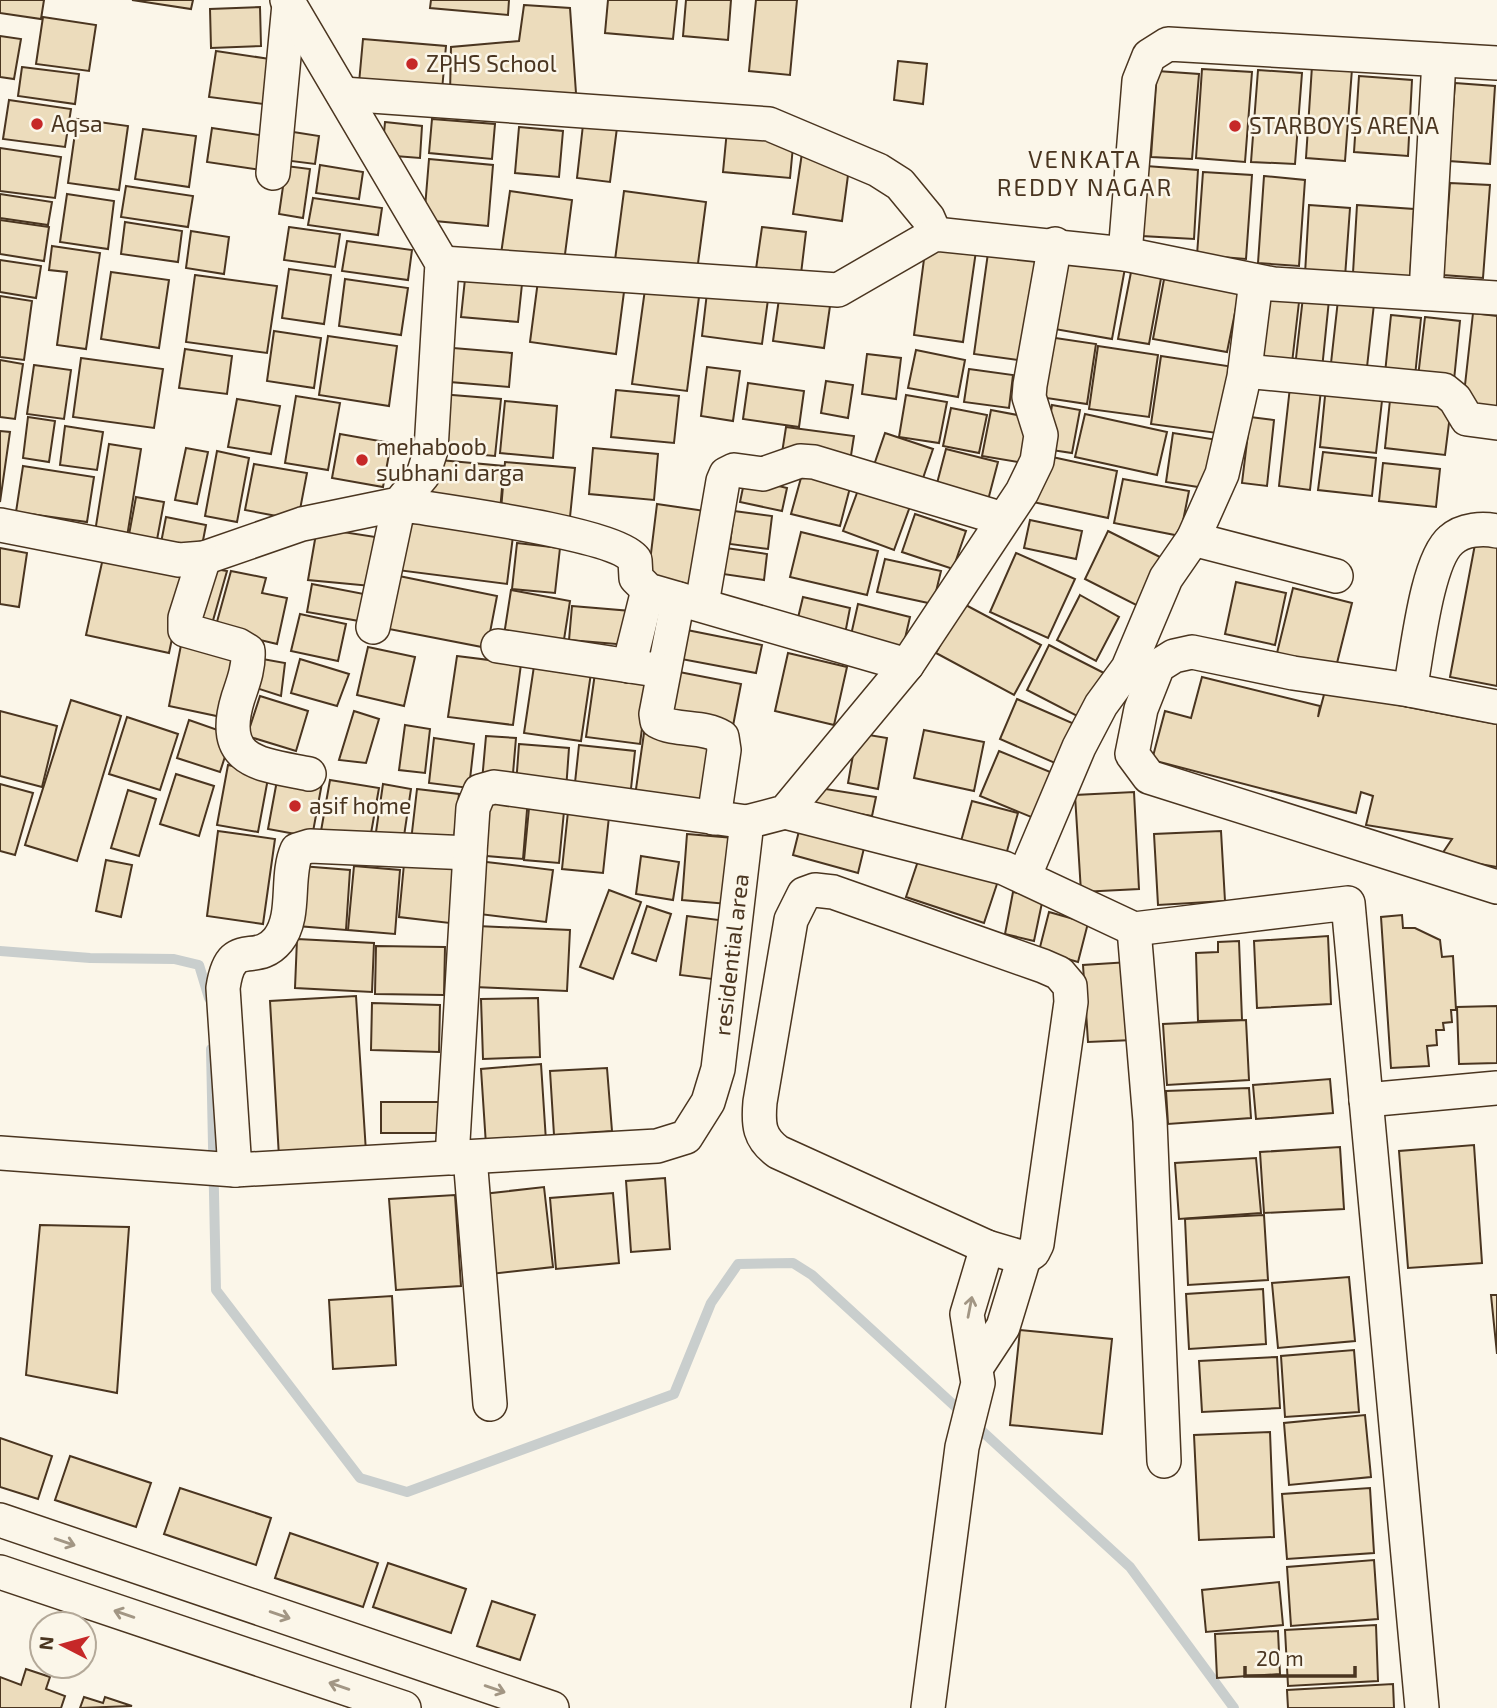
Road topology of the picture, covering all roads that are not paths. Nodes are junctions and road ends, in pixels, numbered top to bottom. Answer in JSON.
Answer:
{"nodes":[{"id":1,"x":288,"y":2,"type":"edge"},
{"id":2,"x":1439,"y":60,"type":"junction"},
{"id":3,"x":1497,"y":63,"type":"edge"},
{"id":4,"x":343,"y":94,"type":"junction"},
{"id":5,"x":273,"y":173,"type":"dead end"},
{"id":6,"x":935,"y":234,"type":"junction"},
{"id":7,"x":1055,"y":244,"type":"junction"},
{"id":8,"x":1125,"y":254,"type":"junction"},
{"id":9,"x":442,"y":263,"type":"junction"},
{"id":10,"x":1256,"y":281,"type":"junction"},
{"id":11,"x":1426,"y":293,"type":"junction"},
{"id":12,"x":1497,"y":298,"type":"edge"},
{"id":13,"x":1245,"y":371,"type":"junction"},
{"id":14,"x":1497,"y":423,"type":"edge"},
{"id":15,"x":399,"y":504,"type":"junction"},
{"id":16,"x":1003,"y":519,"type":"junction"},
{"id":17,"x":0,"y":525,"type":"edge"},
{"id":18,"x":1497,"y":531,"type":"edge"},
{"id":19,"x":1193,"y":539,"type":"junction"},
{"id":20,"x":204,"y":558,"type":"junction"},
{"id":21,"x":1336,"y":576,"type":"dead end"},
{"id":22,"x":676,"y":598,"type":"junction"},
{"id":23,"x":373,"y":627,"type":"dead end"},
{"id":24,"x":498,"y":646,"type":"dead end"},
{"id":25,"x":907,"y":665,"type":"junction"},
{"id":26,"x":629,"y":666,"type":"junction"},
{"id":27,"x":663,"y":671,"type":"junction"},
{"id":28,"x":1410,"y":690,"type":"junction"},
{"id":29,"x":1497,"y":707,"type":"edge"},
{"id":30,"x":309,"y":774,"type":"dead end"},
{"id":31,"x":785,"y":812,"type":"junction"},
{"id":32,"x":714,"y":818,"type":"junction"},
{"id":33,"x":747,"y":822,"type":"junction"},
{"id":34,"x":470,"y":853,"type":"junction"},
{"id":35,"x":1024,"y":877,"type":"junction"},
{"id":36,"x":1497,"y":887,"type":"edge"},
{"id":37,"x":1134,"y":929,"type":"junction"},
{"id":38,"x":1497,"y":1088,"type":"edge"},
{"id":39,"x":1366,"y":1100,"type":"junction"},
{"id":40,"x":0,"y":1153,"type":"edge"},
{"id":41,"x":461,"y":1158,"type":"junction"},
{"id":42,"x":233,"y":1170,"type":"junction"},
{"id":43,"x":987,"y":1247,"type":"junction"},
{"id":44,"x":1024,"y":1258,"type":"junction"},
{"id":45,"x":977,"y":1376,"type":"junction"},
{"id":46,"x":490,"y":1404,"type":"dead end"},
{"id":47,"x":1164,"y":1461,"type":"dead end"},
{"id":48,"x":0,"y":1520,"type":"edge"},
{"id":49,"x":0,"y":1572,"type":"edge"},
{"id":50,"x":404,"y":1708,"type":"edge"},
{"id":51,"x":552,"y":1708,"type":"edge"},
{"id":52,"x":929,"y":1708,"type":"edge"},
{"id":53,"x":1422,"y":1708,"type":"edge"}],
"edges":[{"from":1,"to":4,"type":"street"},
{"from":1,"to":5,"type":"street"},
{"from":2,"to":3,"type":"street"},
{"from":2,"to":8,"type":"street"},
{"from":2,"to":11,"type":"street"},
{"from":4,"to":6,"type":"street"},
{"from":4,"to":9,"type":"street"},
{"from":6,"to":7,"type":"street"},
{"from":6,"to":9,"type":"street"},
{"from":7,"to":8,"type":"street"},
{"from":7,"to":16,"type":"street"},
{"from":8,"to":10,"type":"street"},
{"from":9,"to":15,"type":"street"},
{"from":10,"to":11,"type":"street"},
{"from":10,"to":13,"type":"street"},
{"from":11,"to":12,"type":"street"},
{"from":13,"to":14,"type":"street"},
{"from":13,"to":19,"type":"street"},
{"from":15,"to":20,"type":"street"},
{"from":15,"to":22,"type":"street"},
{"from":15,"to":23,"type":"street"},
{"from":16,"to":22,"type":"street"},
{"from":16,"to":25,"type":"street"},
{"from":17,"to":20,"type":"street"},
{"from":18,"to":28,"type":"street"},
{"from":19,"to":21,"type":"street"},
{"from":19,"to":35,"type":"street"},
{"from":20,"to":30,"type":"street"},
{"from":22,"to":25,"type":"street"},
{"from":22,"to":26,"type":"street"},
{"from":22,"to":27,"type":"street"},
{"from":24,"to":26,"type":"street"},
{"from":25,"to":31,"type":"street"},
{"from":26,"to":27,"type":"street"},
{"from":27,"to":32,"type":"street"},
{"from":28,"to":29,"type":"street"},
{"from":28,"to":36,"type":"street"},
{"from":31,"to":33,"type":"street"},
{"from":31,"to":35,"type":"street"},
{"from":32,"to":33,"type":"street"},
{"from":32,"to":34,"type":"street"},
{"from":33,"to":41,"type":"street","name":"residential area"},
{"from":34,"to":41,"type":"street"},
{"from":34,"to":42,"type":"street"},
{"from":35,"to":37,"type":"street"},
{"from":37,"to":39,"type":"street"},
{"from":37,"to":47,"type":"street"},
{"from":38,"to":39,"type":"street"},
{"from":39,"to":53,"type":"street"},
{"from":40,"to":42,"type":"street","name":"residential area"},
{"from":41,"to":42,"type":"street","name":"residential area"},
{"from":41,"to":46,"type":"street"},
{"from":43,"to":44,"type":"street"},
{"from":43,"to":44,"type":"street"},
{"from":45,"to":43,"type":"street","one_way":true},
{"from":44,"to":45,"type":"street"},
{"from":45,"to":52,"type":"street"},
{"from":48,"to":51,"type":"street","one_way":true},
{"from":50,"to":49,"type":"street","one_way":true}]}
